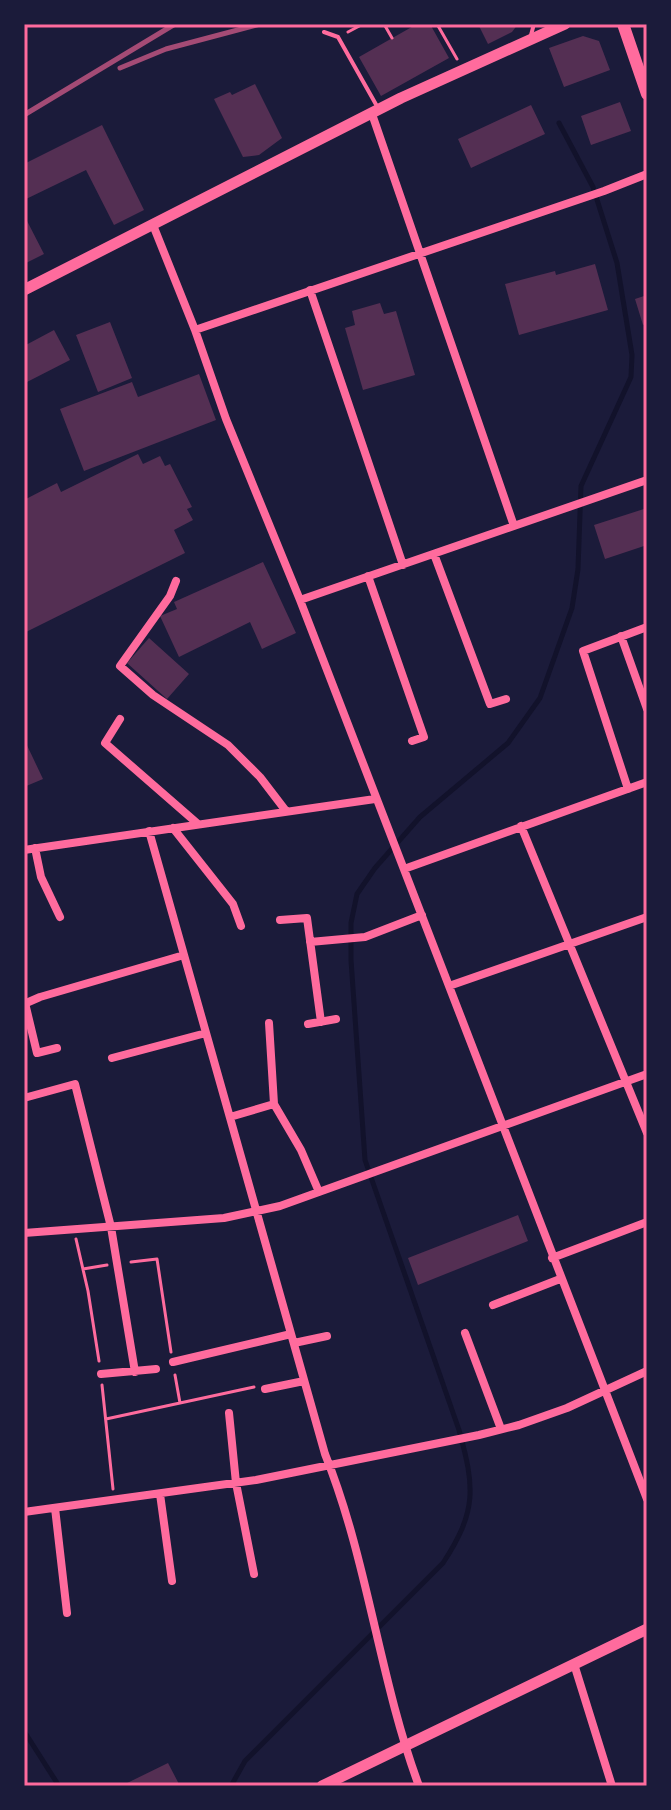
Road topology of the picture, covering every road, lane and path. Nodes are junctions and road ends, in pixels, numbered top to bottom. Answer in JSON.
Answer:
{"nodes":[{"id":1,"x":363,"y":24,"type":"edge"},
{"id":2,"x":384,"y":24,"type":"edge"},
{"id":3,"x":437,"y":24,"type":"edge"},
{"id":4,"x":534,"y":24,"type":"edge"},
{"id":5,"x":565,"y":24,"type":"edge"},
{"id":6,"x":623,"y":24,"type":"edge"},
{"id":7,"x":550,"y":27,"type":"edge"},
{"id":8,"x":324,"y":32,"type":"dead end"},
{"id":9,"x":338,"y":37,"type":"junction"},
{"id":10,"x":531,"y":37,"type":"junction"},
{"id":11,"x":392,"y":38,"type":"dead end"},
{"id":12,"x":459,"y":62,"type":"dead end"},
{"id":13,"x":647,"y":94,"type":"edge"},
{"id":14,"x":375,"y":112,"type":"junction"},
{"id":15,"x":647,"y":174,"type":"edge"},
{"id":16,"x":153,"y":225,"type":"junction"},
{"id":17,"x":418,"y":254,"type":"junction"},
{"id":18,"x":24,"y":290,"type":"edge"},
{"id":19,"x":310,"y":290,"type":"junction"},
{"id":20,"x":195,"y":330,"type":"junction"},
{"id":21,"x":647,"y":480,"type":"edge"},
{"id":22,"x":514,"y":526,"type":"junction"},
{"id":23,"x":434,"y":554,"type":"junction"},
{"id":24,"x":403,"y":565,"type":"junction"},
{"id":25,"x":368,"y":576,"type":"junction"},
{"id":26,"x":176,"y":581,"type":"dead end"},
{"id":27,"x":300,"y":600,"type":"junction"},
{"id":28,"x":647,"y":627,"type":"edge"},
{"id":29,"x":621,"y":636,"type":"junction"},
{"id":30,"x":506,"y":699,"type":"dead end"},
{"id":31,"x":647,"y":709,"type":"edge"},
{"id":32,"x":120,"y":719,"type":"dead end"},
{"id":33,"x":412,"y":741,"type":"dead end"},
{"id":34,"x":647,"y":782,"type":"edge"},
{"id":35,"x":628,"y":789,"type":"junction"},
{"id":36,"x":375,"y":799,"type":"junction"},
{"id":37,"x":286,"y":811,"type":"junction"},
{"id":38,"x":198,"y":824,"type":"junction"},
{"id":39,"x":521,"y":826,"type":"junction"},
{"id":40,"x":173,"y":828,"type":"junction"},
{"id":41,"x":149,"y":831,"type":"junction"},
{"id":42,"x":35,"y":848,"type":"junction"},
{"id":43,"x":24,"y":850,"type":"edge"},
{"id":44,"x":404,"y":869,"type":"junction"},
{"id":45,"x":422,"y":915,"type":"junction"},
{"id":46,"x":60,"y":917,"type":"dead end"},
{"id":47,"x":647,"y":917,"type":"edge"},
{"id":48,"x":280,"y":920,"type":"dead end"},
{"id":49,"x":241,"y":926,"type":"dead end"},
{"id":50,"x":310,"y":942,"type":"junction"},
{"id":51,"x":570,"y":944,"type":"junction"},
{"id":52,"x":184,"y":955,"type":"junction"},
{"id":53,"x":449,"y":986,"type":"junction"},
{"id":54,"x":25,"y":1004,"type":"edge"},
{"id":55,"x":336,"y":1019,"type":"dead end"},
{"id":56,"x":321,"y":1022,"type":"junction"},
{"id":57,"x":269,"y":1023,"type":"dead end"},
{"id":58,"x":308,"y":1024,"type":"dead end"},
{"id":59,"x":206,"y":1033,"type":"junction"},
{"id":60,"x":57,"y":1048,"type":"dead end"},
{"id":61,"x":112,"y":1058,"type":"dead end"},
{"id":62,"x":647,"y":1074,"type":"edge"},
{"id":63,"x":626,"y":1082,"type":"junction"},
{"id":64,"x":24,"y":1098,"type":"edge"},
{"id":65,"x":274,"y":1104,"type":"junction"},
{"id":66,"x":230,"y":1117,"type":"junction"},
{"id":67,"x":503,"y":1126,"type":"junction"},
{"id":68,"x":647,"y":1133,"type":"edge"},
{"id":69,"x":319,"y":1192,"type":"junction"},
{"id":70,"x":257,"y":1212,"type":"junction"},
{"id":71,"x":647,"y":1222,"type":"edge"},
{"id":72,"x":111,"y":1227,"type":"junction"},
{"id":73,"x":24,"y":1233,"type":"edge"},
{"id":74,"x":552,"y":1258,"type":"junction"},
{"id":75,"x":118,"y":1264,"type":"junction"},
{"id":76,"x":81,"y":1269,"type":"dead end"},
{"id":77,"x":560,"y":1279,"type":"junction"},
{"id":78,"x":493,"y":1305,"type":"dead end"},
{"id":79,"x":465,"y":1333,"type":"dead end"},
{"id":80,"x":327,"y":1336,"type":"dead end"},
{"id":81,"x":293,"y":1339,"type":"junction"},
{"id":82,"x":173,"y":1362,"type":"junction"},
{"id":83,"x":156,"y":1369,"type":"dead end"},
{"id":84,"x":647,"y":1371,"type":"edge"},
{"id":85,"x":135,"y":1372,"type":"junction"},
{"id":86,"x":101,"y":1374,"type":"dead end"},
{"id":87,"x":304,"y":1381,"type":"junction"},
{"id":88,"x":265,"y":1389,"type":"joint"},
{"id":89,"x":605,"y":1390,"type":"junction"},
{"id":90,"x":180,"y":1403,"type":"junction"},
{"id":91,"x":229,"y":1413,"type":"dead end"},
{"id":92,"x":106,"y":1419,"type":"dead end"},
{"id":93,"x":501,"y":1429,"type":"junction"},
{"id":94,"x":330,"y":1466,"type":"junction"},
{"id":95,"x":236,"y":1483,"type":"junction"},
{"id":96,"x":160,"y":1494,"type":"junction"},
{"id":97,"x":647,"y":1499,"type":"edge"},
{"id":98,"x":55,"y":1508,"type":"junction"},
{"id":99,"x":24,"y":1512,"type":"edge"},
{"id":100,"x":254,"y":1574,"type":"dead end"},
{"id":101,"x":172,"y":1581,"type":"dead end"},
{"id":102,"x":67,"y":1613,"type":"dead end"},
{"id":103,"x":647,"y":1629,"type":"edge"},
{"id":104,"x":574,"y":1664,"type":"junction"},
{"id":105,"x":404,"y":1746,"type":"junction"},
{"id":106,"x":322,"y":1786,"type":"edge"},
{"id":107,"x":419,"y":1786,"type":"edge"},
{"id":108,"x":612,"y":1786,"type":"edge"}],
"edges":[{"from":1,"to":9,"type":"path"},
{"from":2,"to":11,"type":"path"},
{"from":3,"to":12,"type":"path"},
{"from":4,"to":10,"type":"lane"},
{"from":5,"to":7,"type":"street"},
{"from":6,"to":13,"type":"main road"},
{"from":7,"to":10,"type":"street"},
{"from":8,"to":9,"type":"lane"},
{"from":9,"to":14,"type":"lane"},
{"from":10,"to":14,"type":"street"},
{"from":14,"to":16,"type":"street"},
{"from":14,"to":17,"type":"street"},
{"from":15,"to":17,"type":"street"},
{"from":16,"to":18,"type":"street"},
{"from":16,"to":20,"type":"street"},
{"from":17,"to":19,"type":"street"},
{"from":17,"to":22,"type":"street"},
{"from":19,"to":20,"type":"street"},
{"from":19,"to":24,"type":"street"},
{"from":20,"to":27,"type":"street"},
{"from":21,"to":22,"type":"street"},
{"from":22,"to":23,"type":"street"},
{"from":23,"to":24,"type":"street"},
{"from":23,"to":30,"type":"street"},
{"from":24,"to":25,"type":"street"},
{"from":25,"to":27,"type":"street"},
{"from":25,"to":33,"type":"street"},
{"from":26,"to":37,"type":"street"},
{"from":27,"to":36,"type":"street"},
{"from":28,"to":29,"type":"street"},
{"from":29,"to":31,"type":"street"},
{"from":29,"to":35,"type":"street"},
{"from":32,"to":38,"type":"street"},
{"from":34,"to":35,"type":"street"},
{"from":35,"to":39,"type":"street"},
{"from":36,"to":37,"type":"street"},
{"from":36,"to":44,"type":"street"},
{"from":37,"to":38,"type":"street"},
{"from":38,"to":40,"type":"street"},
{"from":39,"to":44,"type":"street"},
{"from":39,"to":51,"type":"street"},
{"from":40,"to":41,"type":"street"},
{"from":40,"to":49,"type":"street"},
{"from":41,"to":42,"type":"street"},
{"from":41,"to":52,"type":"street"},
{"from":42,"to":43,"type":"street"},
{"from":42,"to":46,"type":"street"},
{"from":44,"to":45,"type":"street"},
{"from":45,"to":50,"type":"street"},
{"from":45,"to":53,"type":"street"},
{"from":47,"to":51,"type":"street"},
{"from":48,"to":50,"type":"street"},
{"from":50,"to":56,"type":"street"},
{"from":51,"to":53,"type":"street"},
{"from":51,"to":63,"type":"street"},
{"from":52,"to":54,"type":"street"},
{"from":52,"to":59,"type":"street"},
{"from":53,"to":67,"type":"street"},
{"from":54,"to":60,"type":"street"},
{"from":55,"to":56,"type":"street"},
{"from":56,"to":58,"type":"street"},
{"from":57,"to":65,"type":"street"},
{"from":59,"to":61,"type":"street"},
{"from":59,"to":66,"type":"street"},
{"from":62,"to":63,"type":"street"},
{"from":63,"to":67,"type":"street"},
{"from":63,"to":68,"type":"street"},
{"from":64,"to":72,"type":"street"},
{"from":65,"to":66,"type":"street"},
{"from":65,"to":69,"type":"street"},
{"from":66,"to":70,"type":"street"},
{"from":67,"to":69,"type":"street"},
{"from":67,"to":74,"type":"street"},
{"from":69,"to":70,"type":"street"},
{"from":70,"to":72,"type":"street"},
{"from":70,"to":81,"type":"street"},
{"from":71,"to":74,"type":"street"},
{"from":72,"to":73,"type":"street"},
{"from":72,"to":75,"type":"street"},
{"from":74,"to":77,"type":"street"},
{"from":75,"to":76,"type":"path"},
{"from":75,"to":82,"type":"path"},
{"from":75,"to":85,"type":"street"},
{"from":77,"to":78,"type":"street"},
{"from":77,"to":89,"type":"street"},
{"from":79,"to":93,"type":"street"},
{"from":80,"to":81,"type":"street"},
{"from":81,"to":82,"type":"street"},
{"from":81,"to":87,"type":"street"},
{"from":82,"to":90,"type":"path"},
{"from":83,"to":85,"type":"street"},
{"from":84,"to":89,"type":"street"},
{"from":85,"to":86,"type":"street"},
{"from":87,"to":88,"type":"street"},
{"from":87,"to":94,"type":"street"},
{"from":88,"to":90,"type":"path"},
{"from":89,"to":93,"type":"street"},
{"from":89,"to":97,"type":"street"},
{"from":90,"to":92,"type":"path"},
{"from":91,"to":95,"type":"street"},
{"from":93,"to":94,"type":"street"},
{"from":94,"to":95,"type":"street"},
{"from":94,"to":105,"type":"street"},
{"from":95,"to":96,"type":"street"},
{"from":95,"to":100,"type":"street"},
{"from":96,"to":98,"type":"street"},
{"from":96,"to":101,"type":"street"},
{"from":98,"to":99,"type":"street"},
{"from":98,"to":102,"type":"street"},
{"from":103,"to":104,"type":"street"},
{"from":104,"to":105,"type":"street"},
{"from":104,"to":108,"type":"street"},
{"from":105,"to":106,"type":"street"},
{"from":105,"to":107,"type":"street"}]}
